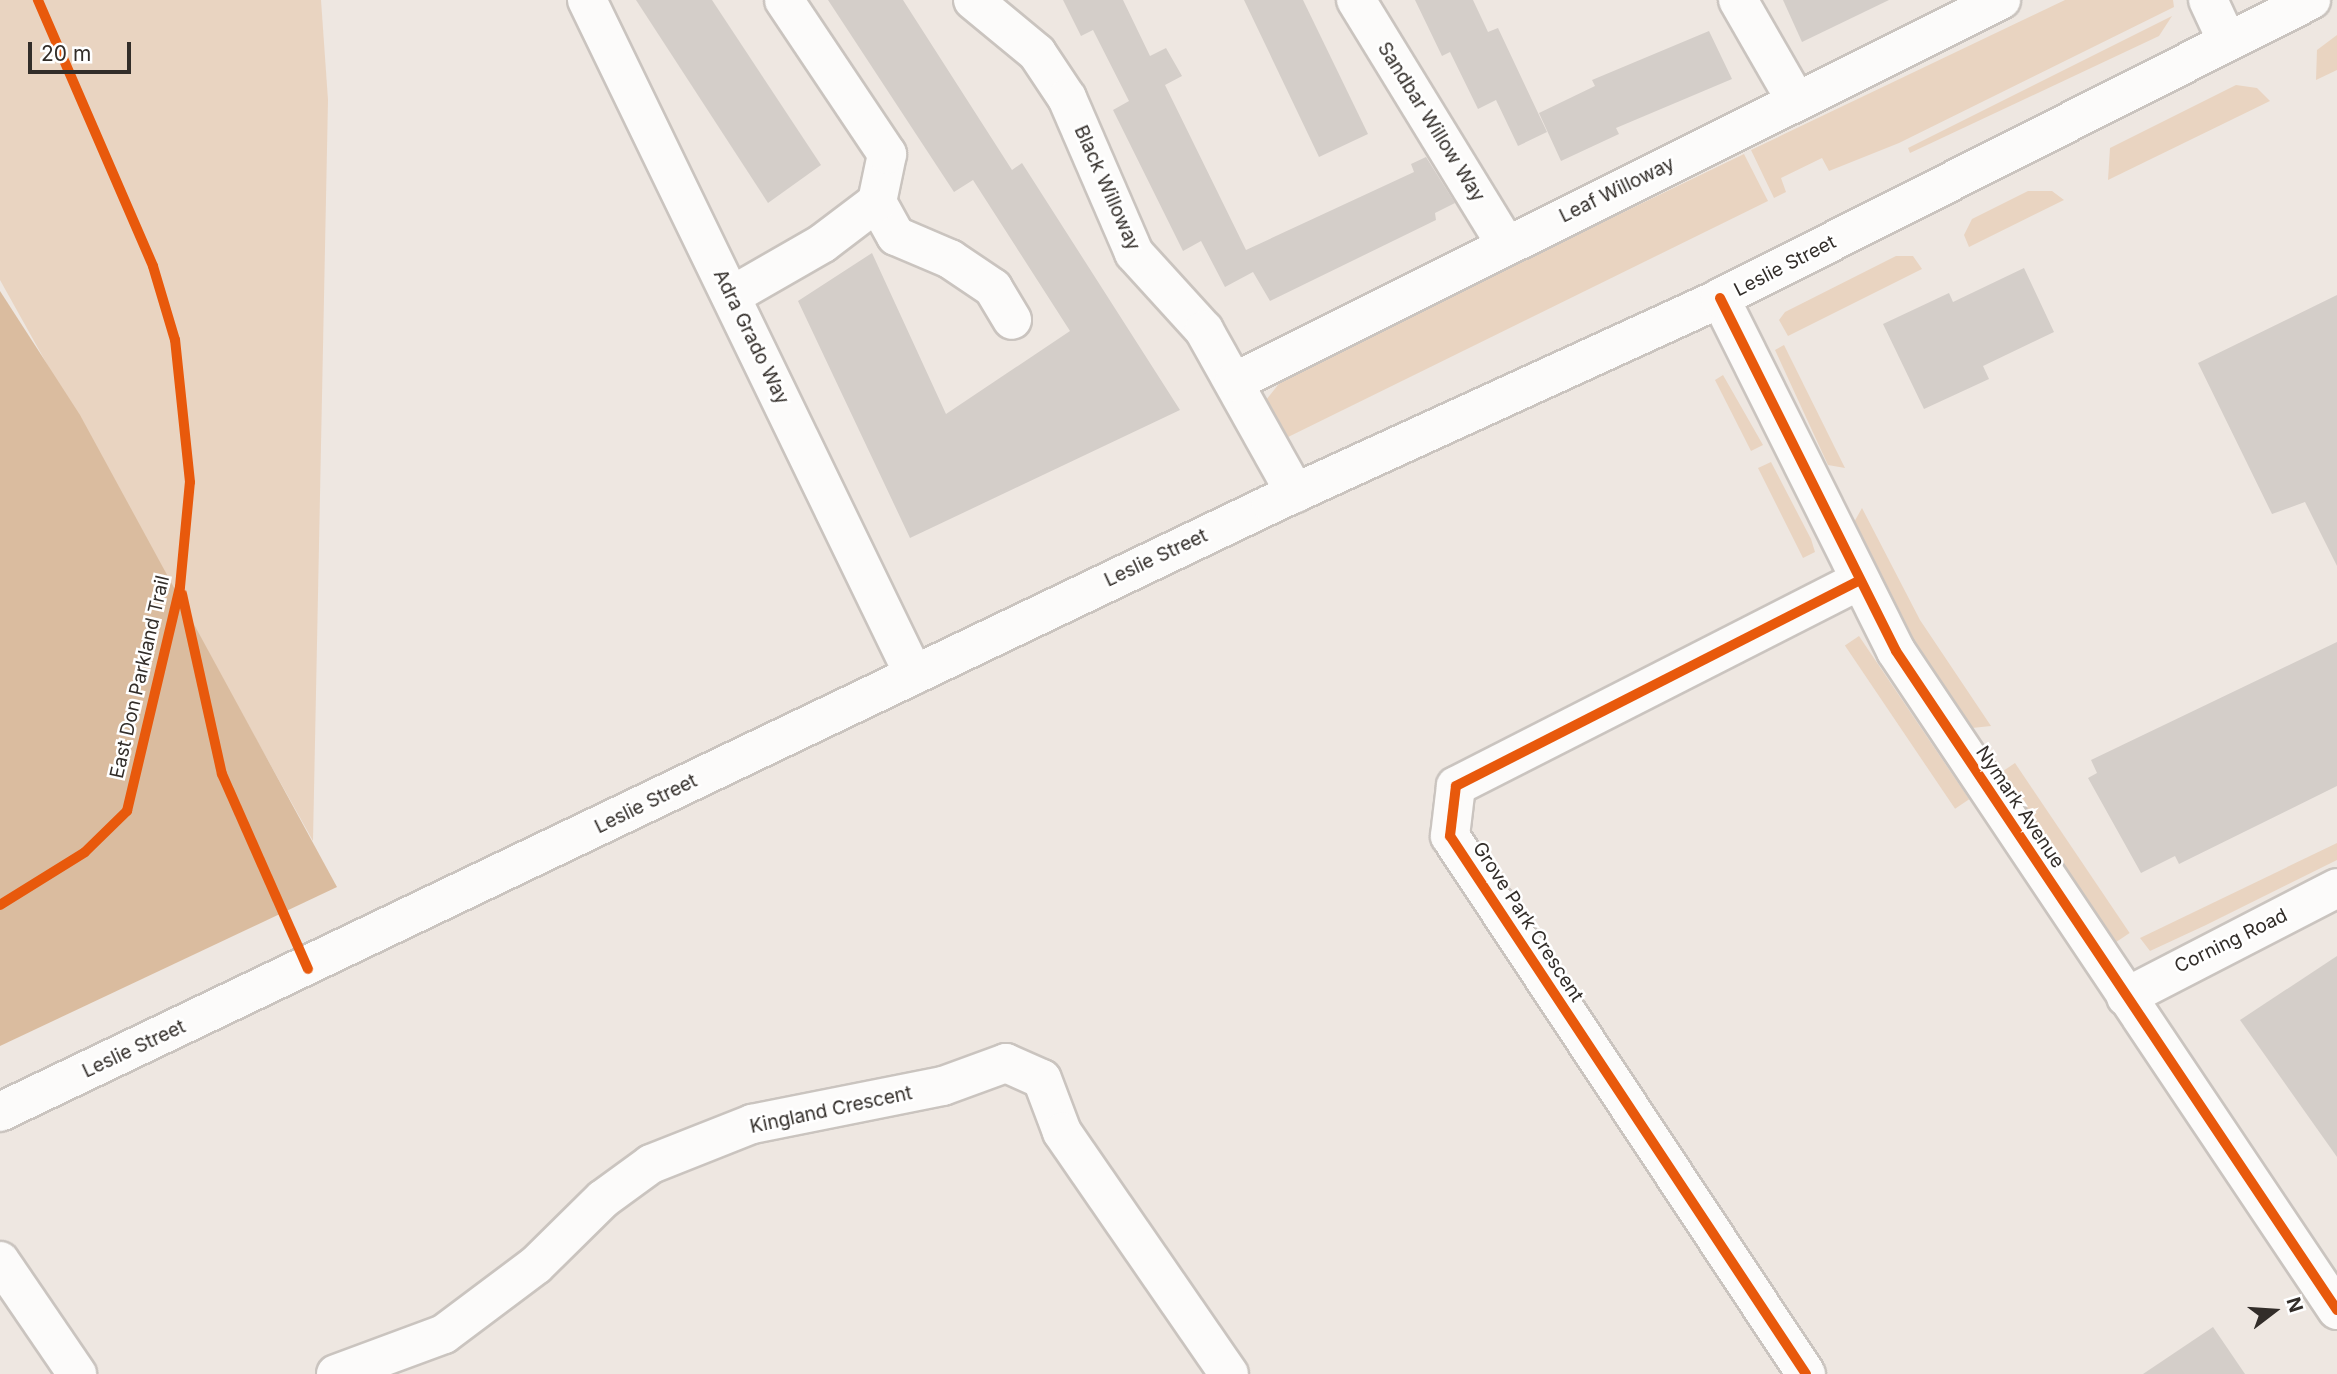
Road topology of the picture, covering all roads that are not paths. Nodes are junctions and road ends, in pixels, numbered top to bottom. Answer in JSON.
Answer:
{"nodes":[{"id":1,"x":587,"y":0,"type":"edge"},
{"id":2,"x":784,"y":0,"type":"edge"},
{"id":3,"x":973,"y":0,"type":"edge"},
{"id":4,"x":1356,"y":0,"type":"edge"},
{"id":5,"x":1738,"y":0,"type":"edge"},
{"id":6,"x":2001,"y":0,"type":"edge"},
{"id":7,"x":2208,"y":0,"type":"edge"},
{"id":8,"x":2311,"y":0,"type":"edge"},
{"id":9,"x":2227,"y":41,"type":"junction"},
{"id":10,"x":1796,"y":102,"type":"junction"},
{"id":11,"x":877,"y":202,"type":"junction"},
{"id":12,"x":1506,"y":245,"type":"junction"},
{"id":13,"x":731,"y":296,"type":"junction"},
{"id":14,"x":1720,"y":298,"type":"junction"},
{"id":15,"x":1012,"y":320,"type":"dead end"},
{"id":16,"x":1234,"y":382,"type":"junction"},
{"id":17,"x":1295,"y":493,"type":"junction"},
{"id":18,"x":1856,"y":583,"type":"junction"},
{"id":19,"x":914,"y":675,"type":"junction"},
{"id":20,"x":2337,"y":888,"type":"edge"},
{"id":21,"x":2126,"y":997,"type":"junction"},
{"id":22,"x":0,"y":1112,"type":"edge"},
{"id":23,"x":0,"y":1261,"type":"edge"},
{"id":24,"x":2337,"y":1310,"type":"edge"},
{"id":25,"x":77,"y":1374,"type":"edge"},
{"id":26,"x":336,"y":1374,"type":"edge"},
{"id":27,"x":1229,"y":1374,"type":"edge"},
{"id":28,"x":1806,"y":1374,"type":"edge"}],
"edges":[{"from":1,"to":13,"type":"street","name":"Adra Grado Way"},
{"from":2,"to":11,"type":"street"},
{"from":3,"to":16,"type":"street","name":"Black Willoway"},
{"from":4,"to":12,"type":"street","name":"Sandbar Willow Way"},
{"from":5,"to":10,"type":"street"},
{"from":6,"to":10,"type":"street","name":"Leaf Willoway"},
{"from":7,"to":9,"type":"street"},
{"from":8,"to":9,"type":"street","name":"Leslie Street"},
{"from":9,"to":14,"type":"street","name":"Leslie Street"},
{"from":10,"to":12,"type":"street","name":"Leaf Willoway"},
{"from":11,"to":13,"type":"street"},
{"from":11,"to":15,"type":"street"},
{"from":12,"to":16,"type":"street","name":"Leaf Willoway"},
{"from":13,"to":19,"type":"street","name":"Adra Grado Way"},
{"from":14,"to":17,"type":"street","name":"Leslie Street"},
{"from":14,"to":18,"type":"street","name":"Nymark Avenue"},
{"from":16,"to":17,"type":"street","name":"Black Willoway"},
{"from":17,"to":19,"type":"street","name":"Leslie Street"},
{"from":18,"to":21,"type":"street","name":"Nymark Avenue"},
{"from":18,"to":28,"type":"street","name":"Grove Park Crescent"},
{"from":19,"to":22,"type":"street","name":"Leslie Street"},
{"from":20,"to":21,"type":"street","name":"Corning Road"},
{"from":21,"to":24,"type":"street","name":"Nymark Avenue"},
{"from":23,"to":25,"type":"street"},
{"from":26,"to":27,"type":"street","name":"Kingland Crescent"}]}
